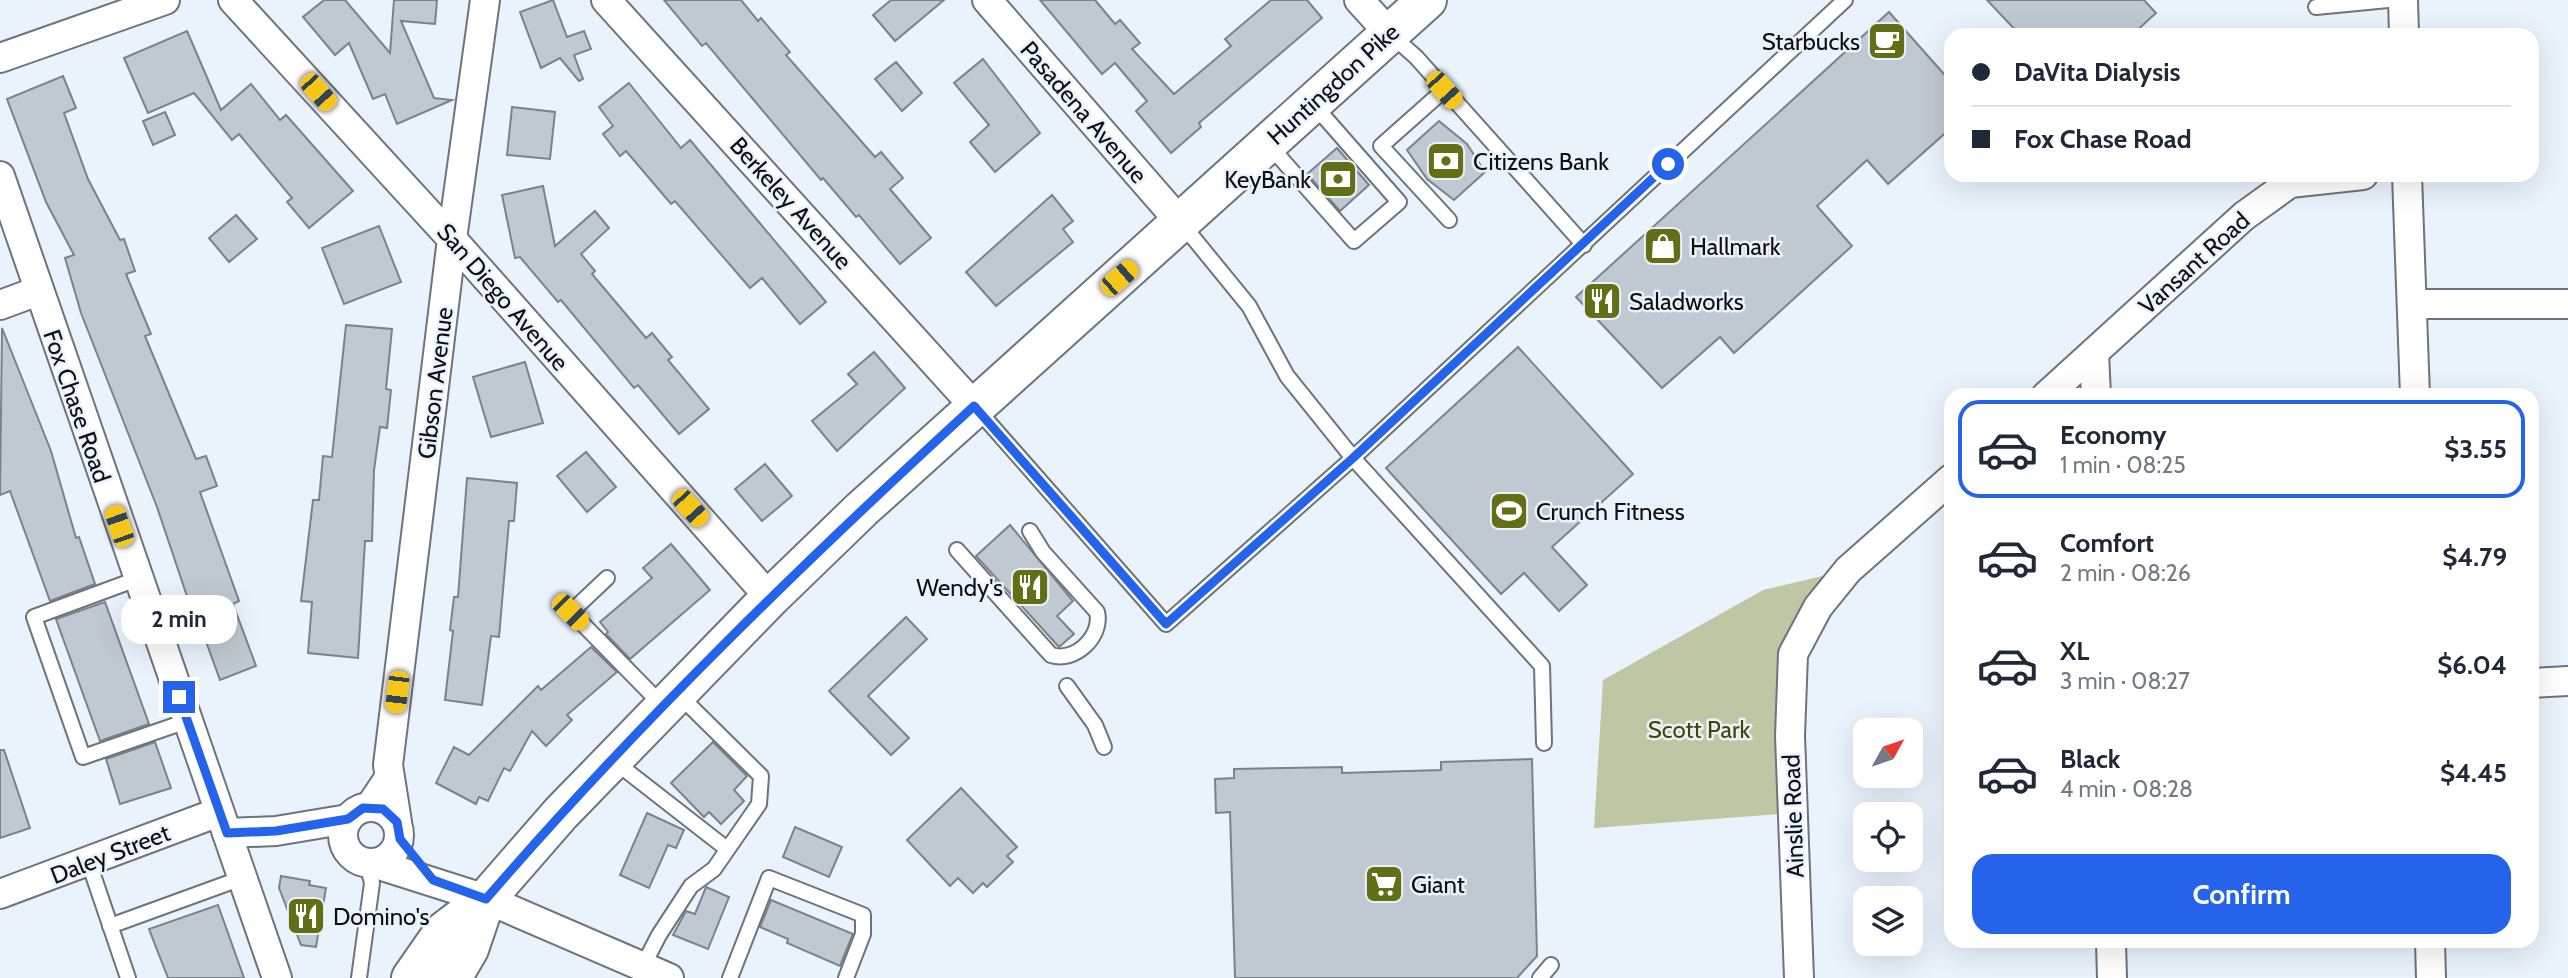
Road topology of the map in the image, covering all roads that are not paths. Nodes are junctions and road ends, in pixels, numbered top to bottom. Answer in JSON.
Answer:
{"nodes":[{"id":1,"x":165,"y":0,"type":"edge"},
{"id":2,"x":233,"y":0,"type":"edge"},
{"id":3,"x":485,"y":0,"type":"edge"},
{"id":4,"x":606,"y":0,"type":"edge"},
{"id":5,"x":987,"y":0,"type":"edge"},
{"id":6,"x":1359,"y":0,"type":"edge"},
{"id":7,"x":1427,"y":0,"type":"edge"},
{"id":8,"x":1845,"y":0,"type":"edge"},
{"id":9,"x":2388,"y":0,"type":"edge"},
{"id":10,"x":2403,"y":0,"type":"edge"},
{"id":11,"x":2316,"y":7,"type":"dead end"},
{"id":12,"x":2403,"y":28,"type":"edge"},
{"id":13,"x":1390,"y":34,"type":"junction"},
{"id":14,"x":0,"y":58,"type":"edge"},
{"id":15,"x":1444,"y":90,"type":"junction"},
{"id":16,"x":1312,"y":103,"type":"junction"},
{"id":17,"x":1267,"y":143,"type":"junction"},
{"id":18,"x":0,"y":176,"type":"edge"},
{"id":19,"x":2299,"y":182,"type":"edge"},
{"id":20,"x":2407,"y":182,"type":"edge"},
{"id":21,"x":1449,"y":220,"type":"dead end"},
{"id":22,"x":1181,"y":223,"type":"junction"},
{"id":23,"x":452,"y":239,"type":"junction"},
{"id":24,"x":1584,"y":245,"type":"junction"},
{"id":25,"x":38,"y":291,"type":"junction"},
{"id":26,"x":0,"y":304,"type":"edge"},
{"id":27,"x":2413,"y":304,"type":"junction"},
{"id":28,"x":2568,"y":304,"type":"edge"},
{"id":29,"x":2095,"y":353,"type":"junction"},
{"id":30,"x":2055,"y":388,"type":"edge"},
{"id":31,"x":2096,"y":388,"type":"edge"},
{"id":32,"x":2415,"y":388,"type":"edge"},
{"id":33,"x":974,"y":406,"type":"junction"},
{"id":34,"x":1353,"y":458,"type":"junction"},
{"id":35,"x":1944,"y":485,"type":"edge"},
{"id":36,"x":1030,"y":531,"type":"dead end"},
{"id":37,"x":957,"y":550,"type":"dead end"},
{"id":38,"x":607,"y":578,"type":"dead end"},
{"id":39,"x":137,"y":579,"type":"junction"},
{"id":40,"x":770,"y":598,"type":"junction"},
{"id":41,"x":2568,"y":681,"type":"edge"},
{"id":42,"x":2539,"y":683,"type":"edge"},
{"id":43,"x":1067,"y":686,"type":"dead end"},
{"id":44,"x":671,"y":700,"type":"junction"},
{"id":45,"x":187,"y":721,"type":"junction"},
{"id":46,"x":1544,"y":743,"type":"dead end"},
{"id":47,"x":1104,"y":747,"type":"dead end"},
{"id":48,"x":612,"y":760,"type":"junction"},
{"id":49,"x":388,"y":765,"type":"junction"},
{"id":50,"x":354,"y":814,"type":"junction"},
{"id":51,"x":223,"y":822,"type":"junction"},
{"id":52,"x":398,"y":830,"type":"junction"},
{"id":53,"x":276,"y":831,"type":"junction"},
{"id":54,"x":727,"y":849,"type":"junction"},
{"id":55,"x":365,"y":861,"type":"junction"},
{"id":56,"x":89,"y":863,"type":"junction"},
{"id":57,"x":242,"y":878,"type":"junction"},
{"id":58,"x":433,"y":880,"type":"junction"},
{"id":59,"x":0,"y":894,"type":"edge"},
{"id":60,"x":486,"y":899,"type":"junction"},
{"id":61,"x":110,"y":926,"type":"junction"},
{"id":62,"x":2111,"y":948,"type":"edge"},
{"id":63,"x":2430,"y":948,"type":"edge"},
{"id":64,"x":1550,"y":965,"type":"dead end"},
{"id":65,"x":643,"y":966,"type":"junction"},
{"id":66,"x":128,"y":978,"type":"edge"},
{"id":67,"x":277,"y":978,"type":"edge"},
{"id":68,"x":359,"y":978,"type":"edge"},
{"id":69,"x":411,"y":978,"type":"edge"},
{"id":70,"x":452,"y":978,"type":"edge"},
{"id":71,"x":669,"y":978,"type":"edge"},
{"id":72,"x":730,"y":978,"type":"edge"},
{"id":73,"x":846,"y":978,"type":"edge"},
{"id":74,"x":1540,"y":978,"type":"edge"},
{"id":75,"x":1799,"y":978,"type":"edge"},
{"id":76,"x":2112,"y":978,"type":"edge"},
{"id":77,"x":2431,"y":978,"type":"edge"}],
"edges":[{"from":1,"to":14,"type":"street"},
{"from":2,"to":23,"type":"street","name":"San Diego Avenue"},
{"from":3,"to":23,"type":"street","name":"Gibson Avenue"},
{"from":4,"to":33,"type":"street","name":"Berkeley Avenue"},
{"from":5,"to":22,"type":"street","name":"Pasadena Avenue"},
{"from":6,"to":13,"type":"street"},
{"from":7,"to":13,"type":"main road","name":"Huntingdon Pike"},
{"from":8,"to":24,"type":"lane"},
{"from":9,"to":11,"type":"lane"},
{"from":10,"to":12,"type":"street"},
{"from":13,"to":15,"type":"lane"},
{"from":13,"to":16,"type":"main road","name":"Huntingdon Pike"},
{"from":15,"to":21,"type":"lane"},
{"from":15,"to":24,"type":"lane"},
{"from":16,"to":17,"type":"main road","name":"Huntingdon Pike"},
{"from":16,"to":17,"type":"lane"},
{"from":17,"to":22,"type":"main road","name":"Huntingdon Pike"},
{"from":18,"to":25,"type":"street","name":"Fox Chase Road"},
{"from":19,"to":29,"type":"street","name":"Vansant Road"},
{"from":20,"to":27,"type":"street"},
{"from":22,"to":33,"type":"main road","name":"Huntingdon Pike"},
{"from":22,"to":34,"type":"lane"},
{"from":23,"to":40,"type":"street","name":"San Diego Avenue"},
{"from":23,"to":49,"type":"street","name":"Gibson Avenue"},
{"from":24,"to":34,"type":"lane"},
{"from":25,"to":26,"type":"street"},
{"from":25,"to":39,"type":"street","name":"Fox Chase Road"},
{"from":27,"to":28,"type":"street"},
{"from":27,"to":32,"type":"street"},
{"from":29,"to":30,"type":"street","name":"Vansant Road"},
{"from":29,"to":31,"type":"street"},
{"from":33,"to":34,"type":"lane"},
{"from":33,"to":40,"type":"main road","name":"Huntingdon Pike"},
{"from":34,"to":46,"type":"lane"},
{"from":35,"to":75,"type":"street","name":"Ainslie Road"},
{"from":36,"to":37,"type":"lane"},
{"from":38,"to":44,"type":"lane"},
{"from":39,"to":45,"type":"street","name":"Fox Chase Road"},
{"from":39,"to":45,"type":"lane"},
{"from":40,"to":44,"type":"main road","name":"Huntingdon Pike"},
{"from":41,"to":42,"type":"street"},
{"from":43,"to":47,"type":"lane"},
{"from":44,"to":48,"type":"main road","name":"Huntingdon Pike"},
{"from":44,"to":54,"type":"lane"},
{"from":45,"to":51,"type":"street","name":"Fox Chase Road"},
{"from":48,"to":54,"type":"lane"},
{"from":48,"to":60,"type":"main road","name":"Huntingdon Pike"},
{"from":49,"to":50,"type":"lane"},
{"from":49,"to":52,"type":"street","name":"Gibson Avenue"},
{"from":50,"to":52,"type":"street"},
{"from":50,"to":53,"type":"street"},
{"from":50,"to":55,"type":"street"},
{"from":51,"to":53,"type":"street"},
{"from":51,"to":56,"type":"street","name":"Daley Street"},
{"from":51,"to":57,"type":"street","name":"Fox Chase Road"},
{"from":52,"to":55,"type":"street"},
{"from":52,"to":58,"type":"street"},
{"from":53,"to":55,"type":"street"},
{"from":54,"to":65,"type":"lane"},
{"from":55,"to":58,"type":"street"},
{"from":55,"to":68,"type":"lane"},
{"from":56,"to":59,"type":"street","name":"Daley Street"},
{"from":56,"to":61,"type":"lane"},
{"from":57,"to":61,"type":"lane"},
{"from":57,"to":67,"type":"street","name":"Fox Chase Road"},
{"from":58,"to":60,"type":"street"},
{"from":60,"to":65,"type":"street"},
{"from":60,"to":69,"type":"main road","name":"Huntingdon Pike"},
{"from":60,"to":70,"type":"main road","name":"Huntingdon Pike"},
{"from":61,"to":66,"type":"lane"},
{"from":62,"to":76,"type":"street"},
{"from":63,"to":77,"type":"street"},
{"from":64,"to":74,"type":"lane"},
{"from":65,"to":71,"type":"street"},
{"from":72,"to":73,"type":"lane"}]}
